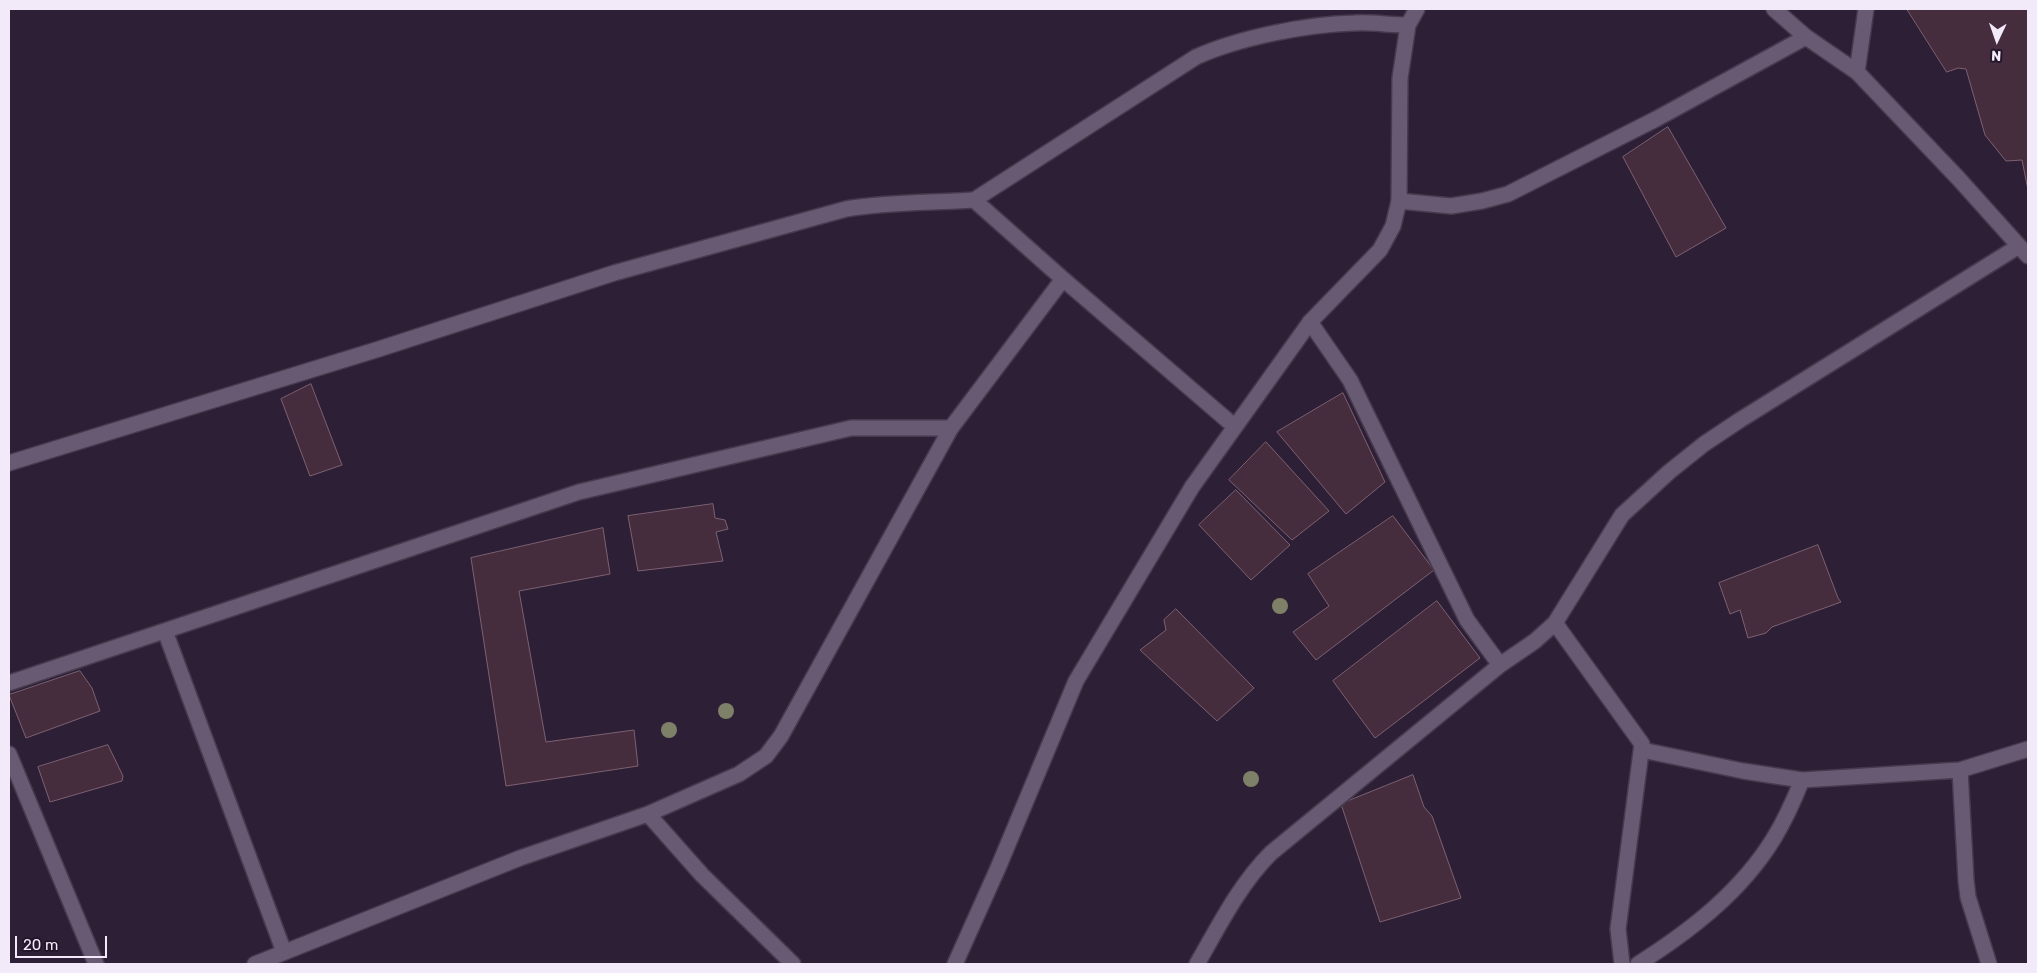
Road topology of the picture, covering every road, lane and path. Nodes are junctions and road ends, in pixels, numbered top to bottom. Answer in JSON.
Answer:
{"nodes":[{"id":1,"x":1417,"y":9,"type":"edge"},
{"id":2,"x":1774,"y":9,"type":"edge"},
{"id":3,"x":1866,"y":9,"type":"edge"},
{"id":4,"x":1408,"y":26,"type":"junction"},
{"id":5,"x":1806,"y":37,"type":"junction"},
{"id":6,"x":1857,"y":72,"type":"junction"},
{"id":7,"x":974,"y":200,"type":"junction"},
{"id":8,"x":1399,"y":201,"type":"junction"},
{"id":9,"x":2024,"y":251,"type":"edge"},
{"id":10,"x":1063,"y":280,"type":"junction"},
{"id":11,"x":1310,"y":322,"type":"junction"},
{"id":12,"x":1234,"y":426,"type":"junction"},
{"id":13,"x":951,"y":428,"type":"junction"},
{"id":14,"x":9,"y":463,"type":"edge"},
{"id":15,"x":1555,"y":623,"type":"junction"},
{"id":16,"x":165,"y":631,"type":"junction"},
{"id":17,"x":1500,"y":665,"type":"junction"},
{"id":18,"x":9,"y":683,"type":"edge"},
{"id":19,"x":2028,"y":749,"type":"edge"},
{"id":20,"x":1642,"y":750,"type":"junction"},
{"id":21,"x":9,"y":754,"type":"edge"},
{"id":22,"x":1960,"y":770,"type":"junction"},
{"id":23,"x":1802,"y":780,"type":"junction"},
{"id":24,"x":648,"y":814,"type":"junction"},
{"id":25,"x":284,"y":952,"type":"junction"},
{"id":26,"x":96,"y":964,"type":"edge"},
{"id":27,"x":255,"y":964,"type":"edge"},
{"id":28,"x":793,"y":964,"type":"edge"},
{"id":29,"x":955,"y":964,"type":"edge"},
{"id":30,"x":1197,"y":964,"type":"edge"},
{"id":31,"x":1622,"y":964,"type":"edge"},
{"id":32,"x":1638,"y":964,"type":"edge"},
{"id":33,"x":1989,"y":964,"type":"edge"}],
"edges":[{"from":1,"to":4,"type":"street"},
{"from":2,"to":5,"type":"street"},
{"from":3,"to":6,"type":"street"},
{"from":4,"to":7,"type":"street"},
{"from":4,"to":8,"type":"street"},
{"from":5,"to":6,"type":"street"},
{"from":5,"to":8,"type":"street"},
{"from":6,"to":9,"type":"street"},
{"from":7,"to":10,"type":"street"},
{"from":7,"to":14,"type":"street"},
{"from":8,"to":11,"type":"street"},
{"from":9,"to":15,"type":"street"},
{"from":10,"to":12,"type":"street"},
{"from":10,"to":13,"type":"street"},
{"from":11,"to":12,"type":"street"},
{"from":11,"to":17,"type":"street"},
{"from":12,"to":29,"type":"street"},
{"from":13,"to":16,"type":"street"},
{"from":13,"to":24,"type":"street"},
{"from":15,"to":17,"type":"street"},
{"from":15,"to":20,"type":"street"},
{"from":16,"to":18,"type":"street"},
{"from":16,"to":25,"type":"street"},
{"from":17,"to":30,"type":"street"},
{"from":19,"to":22,"type":"street"},
{"from":20,"to":23,"type":"street"},
{"from":20,"to":31,"type":"street"},
{"from":21,"to":26,"type":"street"},
{"from":22,"to":23,"type":"street"},
{"from":22,"to":33,"type":"street"},
{"from":23,"to":32,"type":"street"},
{"from":24,"to":25,"type":"street"},
{"from":24,"to":28,"type":"street"},
{"from":25,"to":27,"type":"street"}]}
